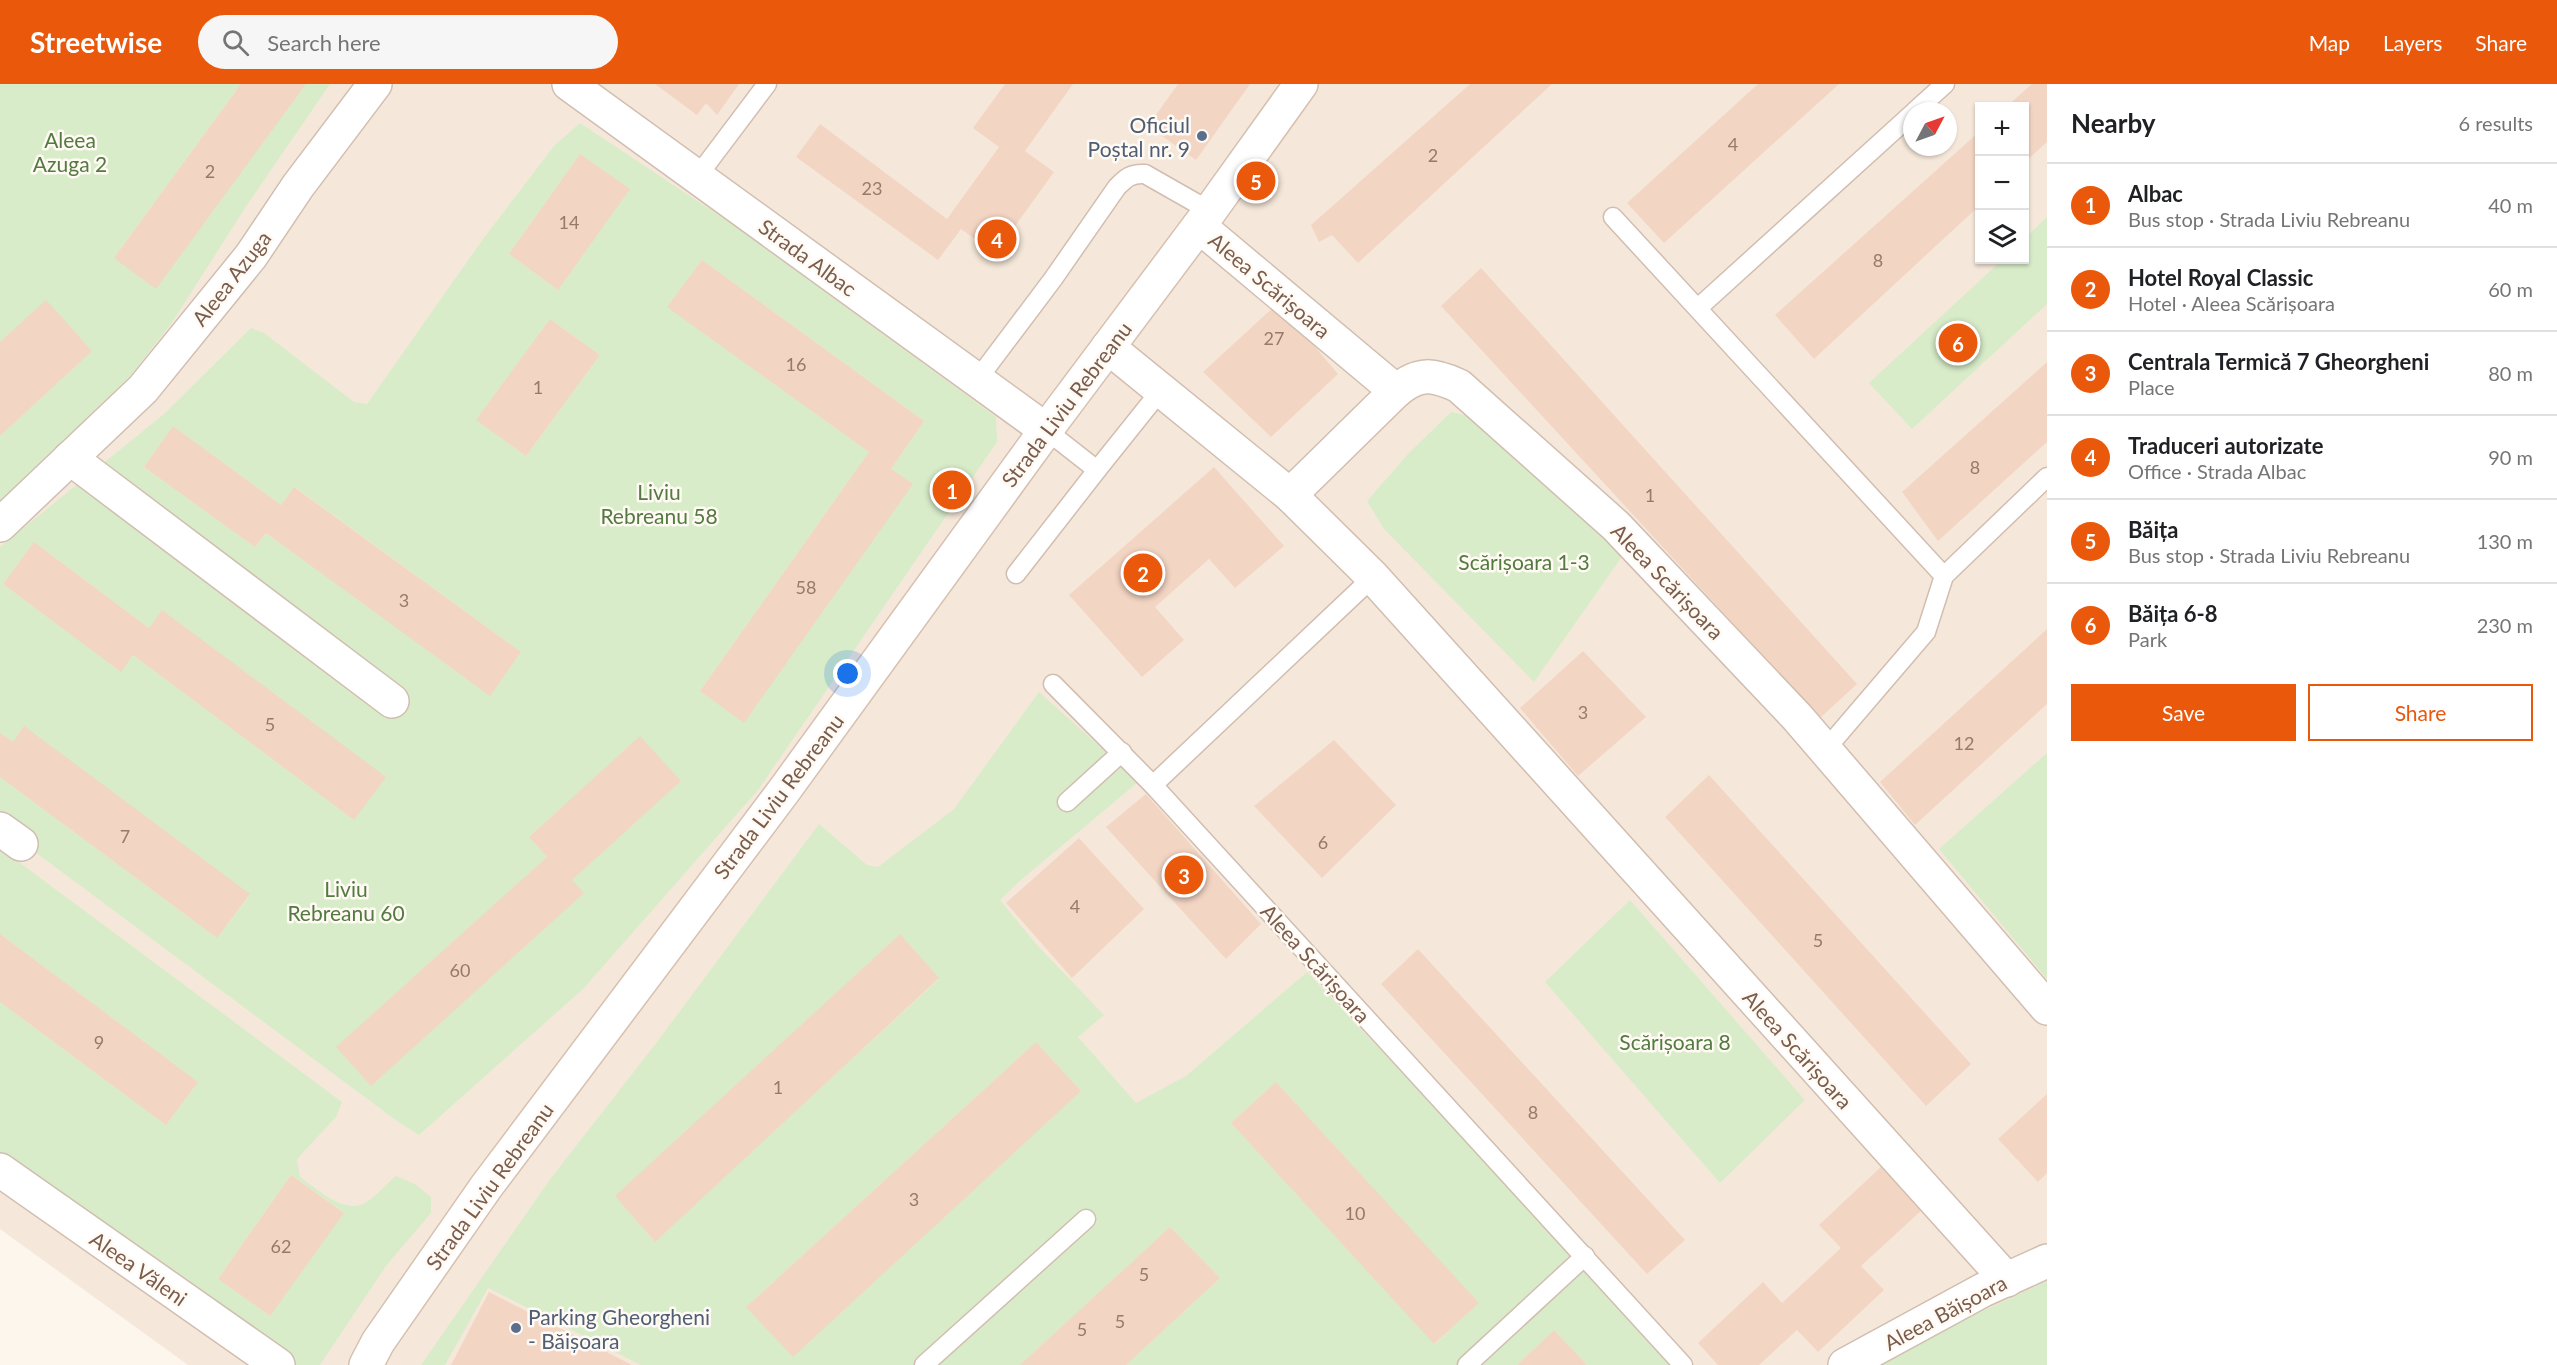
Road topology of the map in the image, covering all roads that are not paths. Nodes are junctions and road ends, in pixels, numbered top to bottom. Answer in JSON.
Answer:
{"nodes":[{"id":1,"x":375,"y":84,"type":"edge"},
{"id":2,"x":569,"y":84,"type":"edge"},
{"id":3,"x":767,"y":84,"type":"edge"},
{"id":4,"x":1301,"y":84,"type":"edge"},
{"id":5,"x":1945,"y":84,"type":"edge"},
{"id":6,"x":1925,"y":102,"type":"edge"},
{"id":7,"x":1903,"y":122,"type":"edge"},
{"id":8,"x":697,"y":177,"type":"junction"},
{"id":9,"x":1613,"y":217,"type":"dead end"},
{"id":10,"x":1205,"y":218,"type":"junction"},
{"id":11,"x":1698,"y":308,"type":"junction"},
{"id":12,"x":1108,"y":347,"type":"junction"},
{"id":13,"x":977,"y":380,"type":"junction"},
{"id":14,"x":1161,"y":390,"type":"junction"},
{"id":15,"x":1396,"y":391,"type":"junction"},
{"id":16,"x":1046,"y":430,"type":"junction"},
{"id":17,"x":70,"y":458,"type":"junction"},
{"id":18,"x":1097,"y":470,"type":"junction"},
{"id":19,"x":2047,"y":477,"type":"edge"},
{"id":20,"x":1290,"y":495,"type":"junction"},
{"id":21,"x":0,"y":525,"type":"edge"},
{"id":22,"x":1016,"y":574,"type":"dead end"},
{"id":23,"x":1944,"y":576,"type":"junction"},
{"id":24,"x":1373,"y":577,"type":"junction"},
{"id":25,"x":1053,"y":684,"type":"dead end"},
{"id":26,"x":392,"y":701,"type":"dead end"},
{"id":27,"x":1826,"y":749,"type":"junction"},
{"id":28,"x":1122,"y":752,"type":"junction"},
{"id":29,"x":1153,"y":785,"type":"junction"},
{"id":30,"x":1067,"y":802,"type":"dead end"},
{"id":31,"x":2047,"y":1008,"type":"edge"},
{"id":32,"x":0,"y":1170,"type":"edge"},
{"id":33,"x":1086,"y":1219,"type":"dead end"},
{"id":34,"x":1585,"y":1256,"type":"junction"},
{"id":35,"x":2047,"y":1261,"type":"edge"},
{"id":36,"x":2007,"y":1280,"type":"junction"},
{"id":37,"x":278,"y":1365,"type":"edge"},
{"id":38,"x":366,"y":1365,"type":"edge"},
{"id":39,"x":924,"y":1365,"type":"edge"},
{"id":40,"x":1467,"y":1365,"type":"edge"},
{"id":41,"x":1683,"y":1365,"type":"edge"},
{"id":42,"x":1845,"y":1365,"type":"edge"}],
"edges":[{"from":1,"to":17,"type":"street","name":"Aleea Azuga"},
{"from":2,"to":8,"type":"street","name":"Strada Albac"},
{"from":3,"to":8,"type":"lane"},
{"from":4,"to":10,"type":"street","name":"Strada Liviu Rebreanu"},
{"from":5,"to":6,"type":"lane"},
{"from":7,"to":11,"type":"lane"},
{"from":8,"to":13,"type":"street","name":"Strada Albac"},
{"from":9,"to":11,"type":"lane"},
{"from":10,"to":12,"type":"street","name":"Strada Liviu Rebreanu"},
{"from":10,"to":13,"type":"lane"},
{"from":10,"to":15,"type":"street","name":"Aleea Scărișoara"},
{"from":11,"to":23,"type":"lane"},
{"from":12,"to":14,"type":"street","name":"Aleea Scărișoara"},
{"from":12,"to":16,"type":"street","name":"Strada Liviu Rebreanu"},
{"from":13,"to":16,"type":"street","name":"Strada Albac"},
{"from":14,"to":18,"type":"lane"},
{"from":14,"to":20,"type":"street","name":"Aleea Scărișoara"},
{"from":15,"to":20,"type":"street","name":"Aleea Scărișoara"},
{"from":15,"to":27,"type":"street","name":"Aleea Scărișoara"},
{"from":16,"to":18,"type":"lane"},
{"from":16,"to":38,"type":"street","name":"Strada Liviu Rebreanu"},
{"from":17,"to":21,"type":"street","name":"Aleea Azuga"},
{"from":17,"to":26,"type":"street"},
{"from":18,"to":22,"type":"lane"},
{"from":19,"to":23,"type":"lane"},
{"from":20,"to":24,"type":"street","name":"Aleea Scărișoara"},
{"from":23,"to":27,"type":"lane"},
{"from":24,"to":29,"type":"lane"},
{"from":24,"to":36,"type":"street","name":"Aleea Scărișoara"},
{"from":25,"to":28,"type":"lane","name":"Aleea Scărișoara"},
{"from":27,"to":31,"type":"street","name":"Aleea Scărișoara"},
{"from":28,"to":29,"type":"lane","name":"Aleea Scărișoara"},
{"from":28,"to":30,"type":"lane"},
{"from":29,"to":34,"type":"lane","name":"Aleea Scărișoara"},
{"from":32,"to":37,"type":"street","name":"Aleea Văleni"},
{"from":33,"to":39,"type":"lane"},
{"from":34,"to":40,"type":"lane"},
{"from":34,"to":41,"type":"lane","name":"Aleea Scărișoara"},
{"from":35,"to":36,"type":"street","name":"Aleea Băișoara"},
{"from":36,"to":42,"type":"street","name":"Aleea Băișoara"}]}
